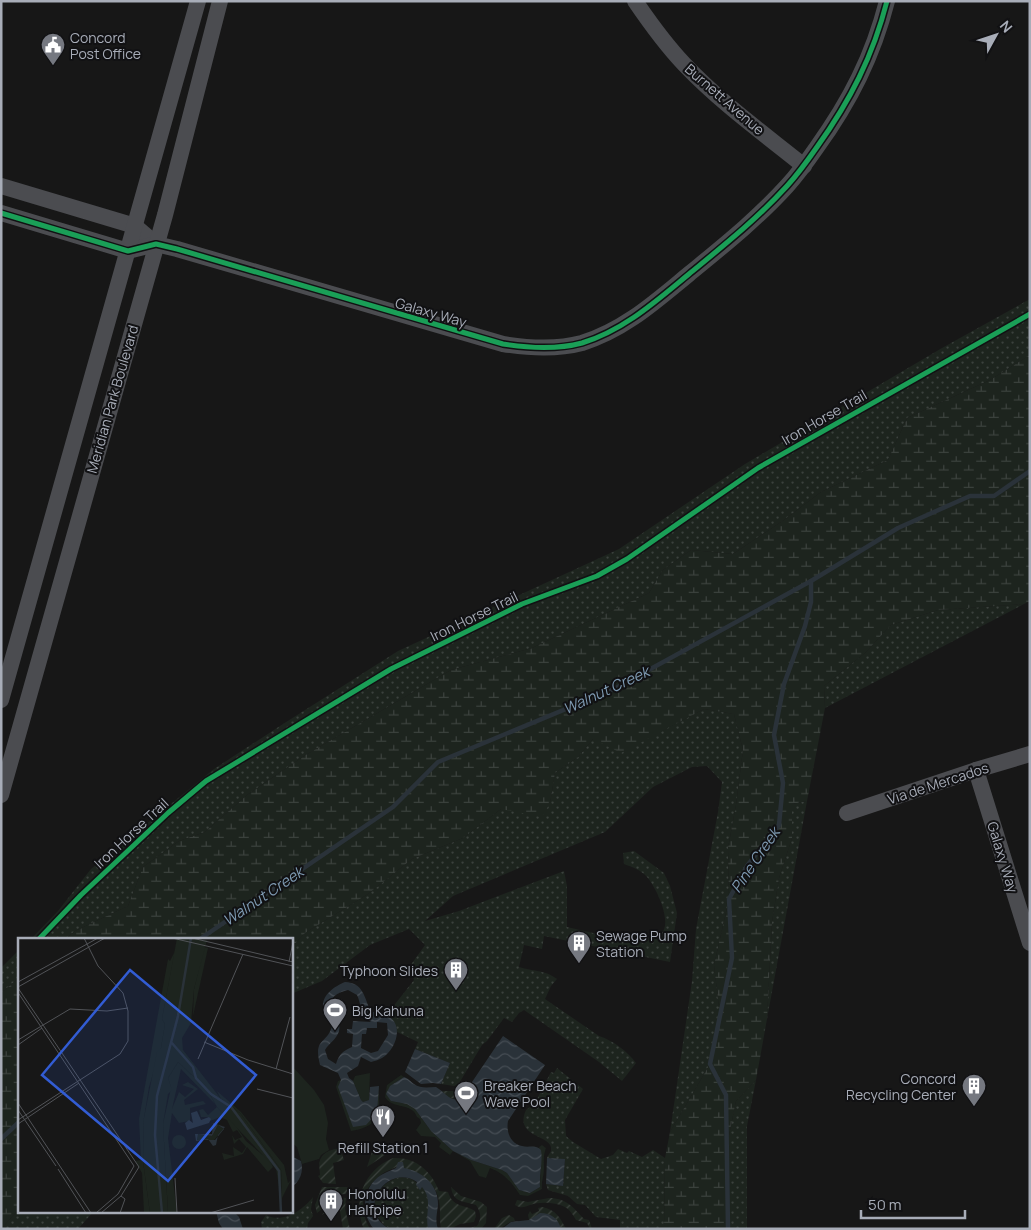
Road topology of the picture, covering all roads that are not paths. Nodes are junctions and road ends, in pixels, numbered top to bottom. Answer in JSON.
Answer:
{"nodes":[{"id":1,"x":198,"y":1,"type":"edge"},
{"id":2,"x":220,"y":1,"type":"edge"},
{"id":3,"x":635,"y":1,"type":"edge"},
{"id":4,"x":887,"y":1,"type":"edge"},
{"id":5,"x":804,"y":166,"type":"junction"},
{"id":6,"x":1,"y":186,"type":"edge"},
{"id":7,"x":1,"y":213,"type":"edge"},
{"id":8,"x":135,"y":226,"type":"junction"},
{"id":9,"x":156,"y":244,"type":"junction"},
{"id":10,"x":128,"y":251,"type":"junction"},
{"id":11,"x":1,"y":700,"type":"edge"},
{"id":12,"x":1030,"y":754,"type":"edge"},
{"id":13,"x":976,"y":770,"type":"junction"},
{"id":14,"x":1,"y":795,"type":"edge"},
{"id":15,"x":847,"y":813,"type":"dead end"},
{"id":16,"x":1030,"y":944,"type":"edge"}],
"edges":[{"from":1,"to":8,"type":"street","name":"Meridian Park Boulevard"},
{"from":2,"to":9,"type":"street","name":"Meridian Park Boulevard"},
{"from":3,"to":5,"type":"street","name":"Burnett Avenue"},
{"from":4,"to":5,"type":"street","name":"Galaxy Way"},
{"from":5,"to":9,"type":"street","name":"Galaxy Way"},
{"from":6,"to":8,"type":"street","name":"Galaxy Way"},
{"from":7,"to":10,"type":"street"},
{"from":8,"to":9,"type":"street","name":"Galaxy Way"},
{"from":8,"to":10,"type":"street","name":"Meridian Park Boulevard"},
{"from":9,"to":10,"type":"street"},
{"from":9,"to":14,"type":"street","name":"Meridian Park Boulevard"},
{"from":10,"to":11,"type":"street","name":"Meridian Park Boulevard"},
{"from":12,"to":13,"type":"street","name":"Via de Mercados"},
{"from":13,"to":15,"type":"street","name":"Via de Mercados"},
{"from":13,"to":16,"type":"street","name":"Galaxy Way"}]}
